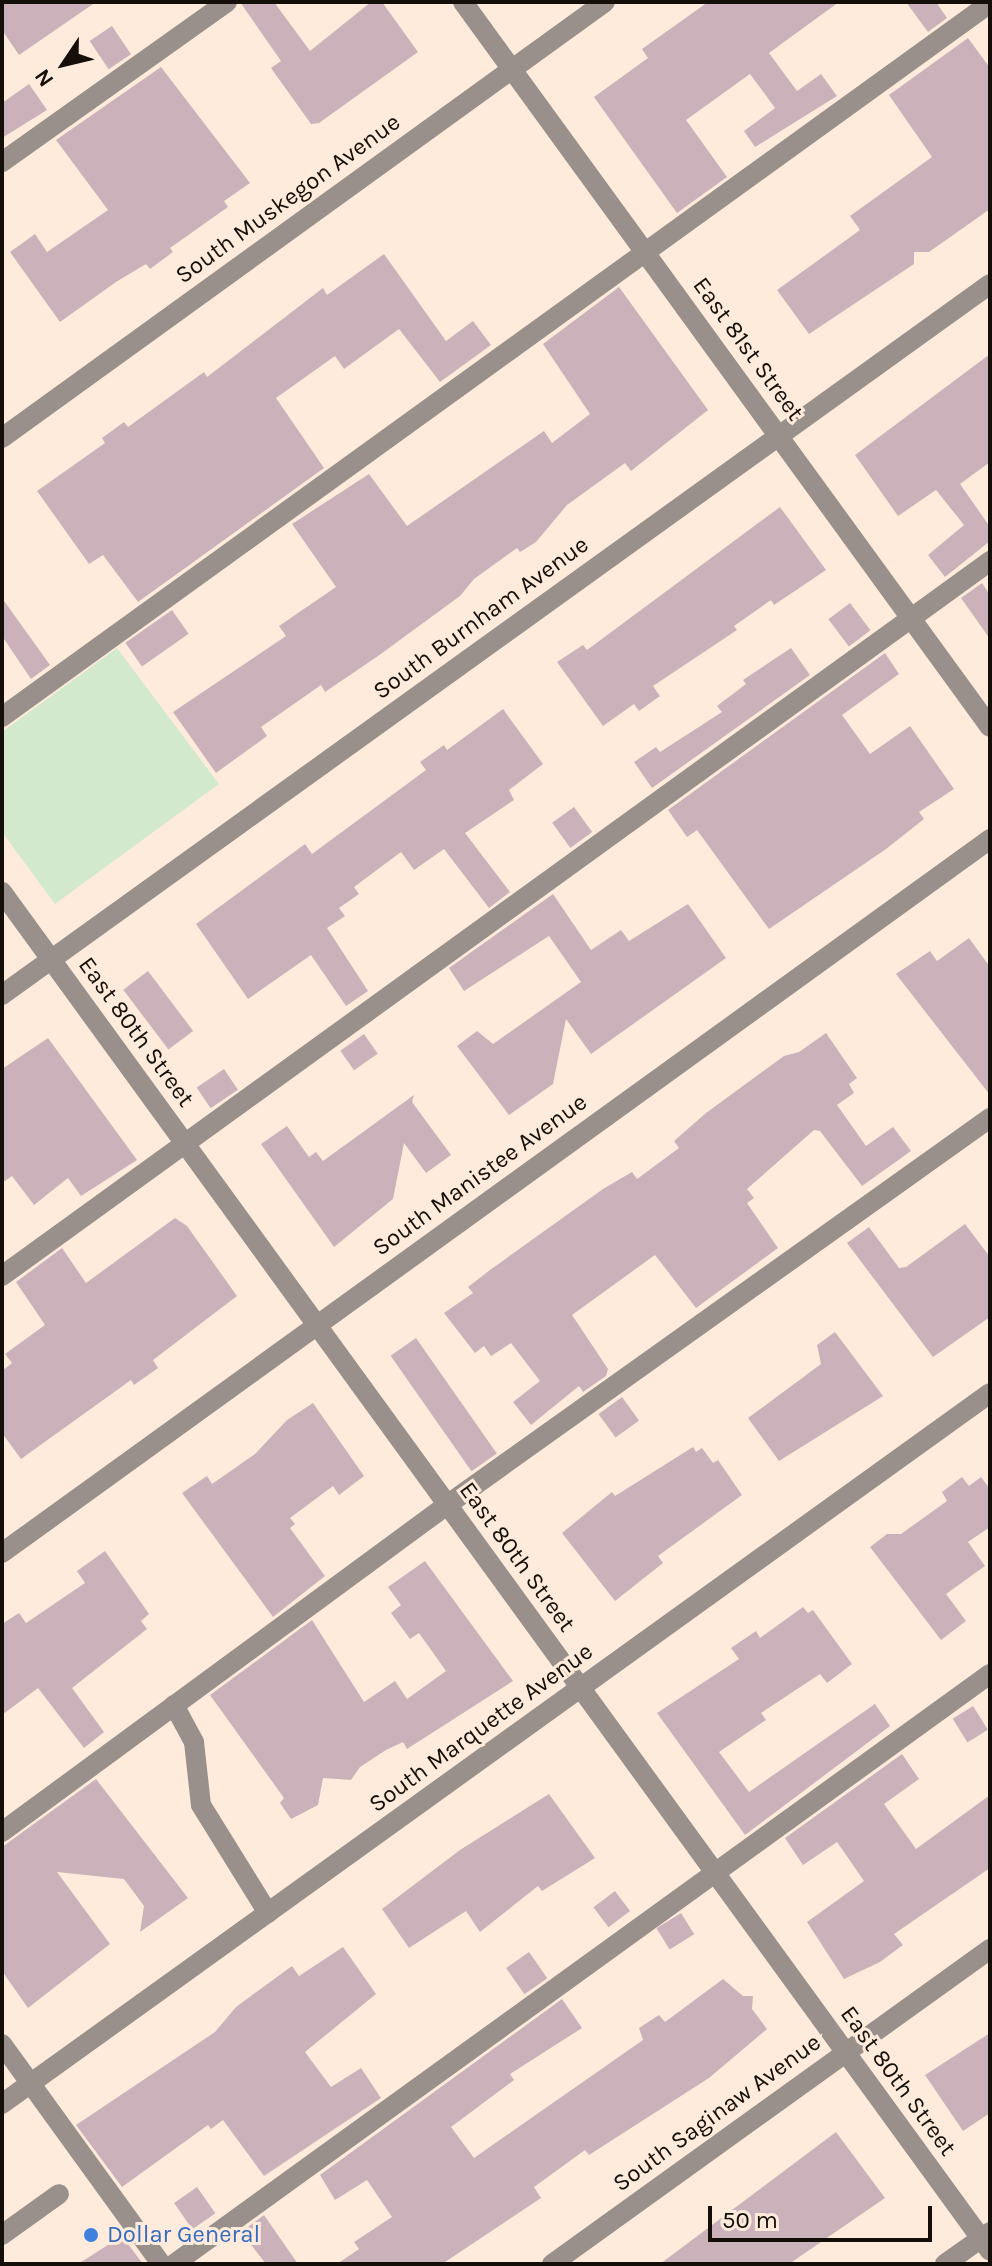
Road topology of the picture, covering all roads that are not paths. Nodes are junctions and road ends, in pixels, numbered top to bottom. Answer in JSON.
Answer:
{"nodes":[{"id":1,"x":227,"y":2,"type":"edge"},
{"id":2,"x":463,"y":2,"type":"edge"},
{"id":3,"x":605,"y":2,"type":"edge"},
{"id":4,"x":990,"y":3,"type":"edge"},
{"id":5,"x":512,"y":69,"type":"junction"},
{"id":6,"x":2,"y":162,"type":"edge"},
{"id":7,"x":646,"y":253,"type":"junction"},
{"id":8,"x":990,"y":284,"type":"edge"},
{"id":9,"x":779,"y":436,"type":"junction"},
{"id":10,"x":2,"y":438,"type":"edge"},
{"id":11,"x":990,"y":561,"type":"edge"},
{"id":12,"x":911,"y":618,"type":"junction"},
{"id":13,"x":2,"y":717,"type":"edge"},
{"id":14,"x":990,"y":727,"type":"edge"},
{"id":15,"x":990,"y":839,"type":"edge"},
{"id":16,"x":2,"y":892,"type":"edge"},
{"id":17,"x":51,"y":960,"type":"junction"},
{"id":18,"x":2,"y":995,"type":"edge"},
{"id":19,"x":990,"y":1118,"type":"edge"},
{"id":20,"x":184,"y":1144,"type":"junction"},
{"id":21,"x":2,"y":1276,"type":"edge"},
{"id":22,"x":316,"y":1325,"type":"junction"},
{"id":23,"x":990,"y":1393,"type":"edge"},
{"id":24,"x":447,"y":1505,"type":"junction"},
{"id":25,"x":2,"y":1553,"type":"edge"},
{"id":26,"x":990,"y":1674,"type":"edge"},
{"id":27,"x":580,"y":1688,"type":"junction"},
{"id":28,"x":174,"y":1705,"type":"junction"},
{"id":29,"x":2,"y":1832,"type":"edge"},
{"id":30,"x":715,"y":1873,"type":"junction"},
{"id":31,"x":268,"y":1913,"type":"junction"},
{"id":32,"x":990,"y":1949,"type":"edge"},
{"id":33,"x":2,"y":2044,"type":"edge"},
{"id":34,"x":845,"y":2053,"type":"junction"},
{"id":35,"x":31,"y":2084,"type":"junction"},
{"id":36,"x":2,"y":2104,"type":"edge"},
{"id":37,"x":59,"y":2194,"type":"dead end"},
{"id":38,"x":2,"y":2235,"type":"edge"},
{"id":39,"x":987,"y":2240,"type":"edge"},
{"id":40,"x":161,"y":2264,"type":"edge"},
{"id":41,"x":174,"y":2264,"type":"edge"},
{"id":42,"x":552,"y":2264,"type":"edge"},
{"id":43,"x":945,"y":2264,"type":"edge"}],
"edges":[{"from":1,"to":6,"type":"street"},
{"from":2,"to":5,"type":"street","name":"East 81st Street"},
{"from":3,"to":5,"type":"street","name":"South Muskegon Avenue"},
{"from":4,"to":7,"type":"street"},
{"from":5,"to":7,"type":"street","name":"East 81st Street"},
{"from":5,"to":10,"type":"street","name":"South Muskegon Avenue"},
{"from":7,"to":9,"type":"street","name":"East 81st Street"},
{"from":7,"to":13,"type":"street"},
{"from":8,"to":9,"type":"street","name":"South Burnham Avenue"},
{"from":9,"to":12,"type":"street","name":"East 81st Street"},
{"from":9,"to":17,"type":"street","name":"South Burnham Avenue"},
{"from":11,"to":12,"type":"street"},
{"from":12,"to":14,"type":"street","name":"East 81st Street"},
{"from":12,"to":20,"type":"street"},
{"from":15,"to":22,"type":"street","name":"South Manistee Avenue"},
{"from":16,"to":17,"type":"street","name":"East 80th Street"},
{"from":17,"to":18,"type":"street","name":"South Burnham Avenue"},
{"from":17,"to":20,"type":"street","name":"East 80th Street"},
{"from":19,"to":24,"type":"street"},
{"from":20,"to":21,"type":"street"},
{"from":20,"to":22,"type":"street","name":"East 80th Street"},
{"from":22,"to":24,"type":"street","name":"East 80th Street"},
{"from":22,"to":25,"type":"street","name":"South Manistee Avenue"},
{"from":23,"to":27,"type":"street","name":"South Marquette Avenue"},
{"from":24,"to":27,"type":"street","name":"East 80th Street"},
{"from":24,"to":28,"type":"street"},
{"from":26,"to":30,"type":"street"},
{"from":27,"to":30,"type":"street","name":"East 80th Street"},
{"from":27,"to":31,"type":"street","name":"South Marquette Avenue"},
{"from":28,"to":29,"type":"street"},
{"from":28,"to":31,"type":"street"},
{"from":30,"to":34,"type":"street","name":"East 80th Street"},
{"from":30,"to":41,"type":"street"},
{"from":31,"to":35,"type":"street","name":"South Marquette Avenue"},
{"from":32,"to":34,"type":"street","name":"South Saginaw Avenue"},
{"from":33,"to":35,"type":"street"},
{"from":34,"to":39,"type":"street","name":"East 80th Street"},
{"from":34,"to":42,"type":"street","name":"South Saginaw Avenue"},
{"from":35,"to":36,"type":"street","name":"South Marquette Avenue"},
{"from":35,"to":40,"type":"street"},
{"from":37,"to":38,"type":"street"},
{"from":39,"to":43,"type":"street"}]}
